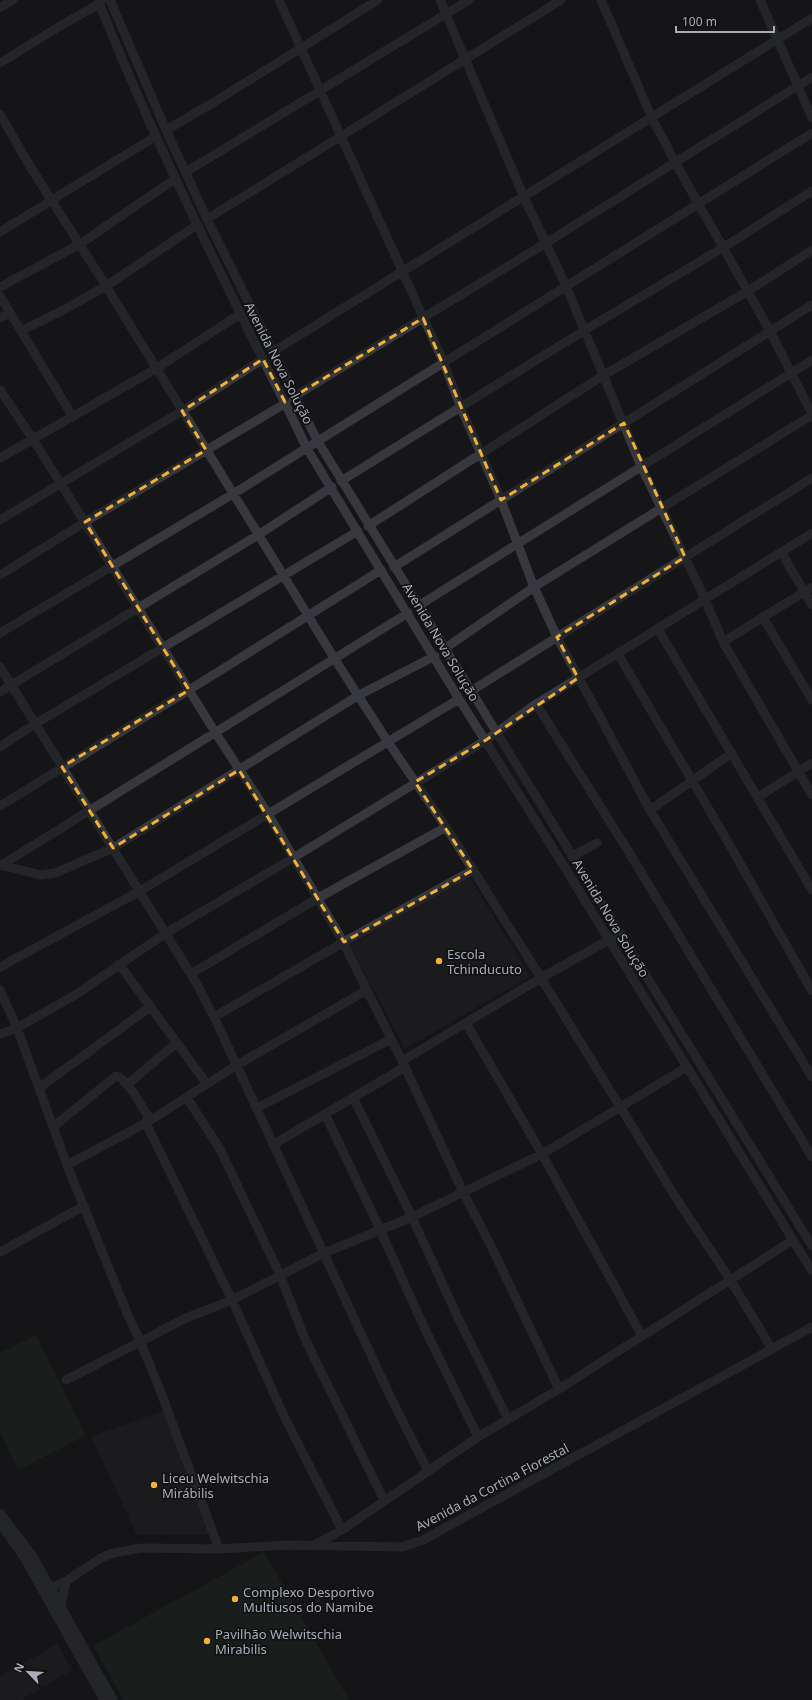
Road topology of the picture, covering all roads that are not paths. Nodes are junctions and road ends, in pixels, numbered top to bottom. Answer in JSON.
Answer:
{"nodes":[{"id":1,"x":13,"y":0,"type":"edge"},
{"id":2,"x":110,"y":0,"type":"edge"},
{"id":3,"x":279,"y":0,"type":"edge"},
{"id":4,"x":378,"y":0,"type":"edge"},
{"id":5,"x":440,"y":0,"type":"edge"},
{"id":6,"x":469,"y":0,"type":"edge"},
{"id":7,"x":561,"y":0,"type":"edge"},
{"id":8,"x":600,"y":0,"type":"edge"},
{"id":9,"x":760,"y":0,"type":"edge"},
{"id":10,"x":100,"y":1,"type":"edge"},
{"id":11,"x":0,"y":7,"type":"edge"},
{"id":12,"x":446,"y":14,"type":"junction"},
{"id":13,"x":812,"y":18,"type":"edge"},
{"id":14,"x":777,"y":40,"type":"junction"},
{"id":15,"x":300,"y":48,"type":"junction"},
{"id":16,"x":465,"y":59,"type":"junction"},
{"id":17,"x":0,"y":63,"type":"edge"},
{"id":18,"x":812,"y":77,"type":"edge"},
{"id":19,"x":797,"y":86,"type":"junction"},
{"id":20,"x":320,"y":91,"type":"junction"},
{"id":21,"x":0,"y":114,"type":"edge"},
{"id":22,"x":652,"y":118,"type":"junction"},
{"id":23,"x":812,"y":118,"type":"edge"},
{"id":24,"x":166,"y":130,"type":"junction"},
{"id":25,"x":812,"y":133,"type":"edge"},
{"id":26,"x":156,"y":136,"type":"junction"},
{"id":27,"x":341,"y":136,"type":"junction"},
{"id":28,"x":675,"y":162,"type":"junction"},
{"id":29,"x":186,"y":172,"type":"junction"},
{"id":30,"x":175,"y":179,"type":"junction"},
{"id":31,"x":812,"y":191,"type":"edge"},
{"id":32,"x":524,"y":197,"type":"junction"},
{"id":33,"x":52,"y":201,"type":"junction"},
{"id":34,"x":699,"y":204,"type":"junction"},
{"id":35,"x":208,"y":219,"type":"junction"},
{"id":36,"x":197,"y":225,"type":"junction"},
{"id":37,"x":0,"y":232,"type":"edge"},
{"id":38,"x":546,"y":243,"type":"junction"},
{"id":39,"x":80,"y":244,"type":"junction"},
{"id":40,"x":724,"y":247,"type":"junction"},
{"id":41,"x":812,"y":250,"type":"edge"},
{"id":42,"x":403,"y":272,"type":"junction"},
{"id":43,"x":106,"y":286,"type":"junction"},
{"id":44,"x":566,"y":286,"type":"junction"},
{"id":45,"x":0,"y":287,"type":"edge"},
{"id":46,"x":748,"y":291,"type":"junction"},
{"id":47,"x":0,"y":296,"type":"edge"},
{"id":48,"x":812,"y":305,"type":"edge"},
{"id":49,"x":10,"y":312,"type":"junction"},
{"id":50,"x":240,"y":314,"type":"junction"},
{"id":51,"x":0,"y":318,"type":"edge"},
{"id":52,"x":423,"y":318,"type":"junction"},
{"id":53,"x":585,"y":330,"type":"junction"},
{"id":54,"x":21,"y":331,"type":"junction"},
{"id":55,"x":770,"y":331,"type":"junction"},
{"id":56,"x":274,"y":351,"type":"junction"},
{"id":57,"x":264,"y":359,"type":"junction"},
{"id":58,"x":812,"y":360,"type":"edge"},
{"id":59,"x":444,"y":363,"type":"junction"},
{"id":60,"x":157,"y":368,"type":"junction"},
{"id":61,"x":792,"y":373,"type":"junction"},
{"id":62,"x":604,"y":375,"type":"junction"},
{"id":63,"x":0,"y":390,"type":"edge"},
{"id":64,"x":295,"y":396,"type":"junction"},
{"id":65,"x":286,"y":403,"type":"junction"},
{"id":66,"x":461,"y":408,"type":"junction"},
{"id":67,"x":182,"y":410,"type":"junction"},
{"id":68,"x":812,"y":415,"type":"edge"},
{"id":69,"x":73,"y":417,"type":"junction"},
{"id":70,"x":624,"y":423,"type":"junction"},
{"id":71,"x":33,"y":439,"type":"junction"},
{"id":72,"x":317,"y":440,"type":"junction"},
{"id":73,"x":306,"y":447,"type":"junction"},
{"id":74,"x":206,"y":450,"type":"junction"},
{"id":75,"x":481,"y":453,"type":"junction"},
{"id":76,"x":0,"y":458,"type":"edge"},
{"id":77,"x":641,"y":466,"type":"junction"},
{"id":78,"x":812,"y":478,"type":"edge"},
{"id":79,"x":341,"y":480,"type":"junction"},
{"id":80,"x":60,"y":482,"type":"junction"},
{"id":81,"x":332,"y":487,"type":"junction"},
{"id":82,"x":233,"y":494,"type":"junction"},
{"id":83,"x":501,"y":500,"type":"junction"},
{"id":84,"x":662,"y":508,"type":"junction"},
{"id":85,"x":0,"y":520,"type":"edge"},
{"id":86,"x":84,"y":522,"type":"junction"},
{"id":87,"x":368,"y":526,"type":"junction"},
{"id":88,"x":358,"y":531,"type":"junction"},
{"id":89,"x":812,"y":533,"type":"edge"},
{"id":90,"x":258,"y":535,"type":"junction"},
{"id":91,"x":518,"y":543,"type":"junction"},
{"id":92,"x":781,"y":552,"type":"junction"},
{"id":93,"x":685,"y":557,"type":"junction"},
{"id":94,"x":112,"y":567,"type":"junction"},
{"id":95,"x":394,"y":567,"type":"junction"},
{"id":96,"x":381,"y":570,"type":"junction"},
{"id":97,"x":0,"y":575,"type":"edge"},
{"id":98,"x":284,"y":577,"type":"junction"},
{"id":99,"x":534,"y":587,"type":"junction"},
{"id":100,"x":808,"y":590,"type":"edge"},
{"id":101,"x":705,"y":600,"type":"junction"},
{"id":102,"x":812,"y":605,"type":"edge"},
{"id":103,"x":418,"y":606,"type":"junction"},
{"id":104,"x":137,"y":608,"type":"junction"},
{"id":105,"x":408,"y":613,"type":"junction"},
{"id":106,"x":309,"y":615,"type":"junction"},
{"id":107,"x":763,"y":617,"type":"junction"},
{"id":108,"x":658,"y":628,"type":"junction"},
{"id":109,"x":0,"y":633,"type":"edge"},
{"id":110,"x":556,"y":637,"type":"junction"},
{"id":111,"x":723,"y":642,"type":"junction"},
{"id":112,"x":164,"y":649,"type":"junction"},
{"id":113,"x":444,"y":649,"type":"junction"},
{"id":114,"x":618,"y":654,"type":"junction"},
{"id":115,"x":435,"y":656,"type":"junction"},
{"id":116,"x":334,"y":658,"type":"junction"},
{"id":117,"x":0,"y":667,"type":"edge"},
{"id":118,"x":578,"y":678,"type":"junction"},
{"id":119,"x":10,"y":685,"type":"junction"},
{"id":120,"x":189,"y":690,"type":"junction"},
{"id":121,"x":471,"y":691,"type":"junction"},
{"id":122,"x":0,"y":692,"type":"edge"},
{"id":123,"x":359,"y":695,"type":"junction"},
{"id":124,"x":459,"y":699,"type":"junction"},
{"id":125,"x":812,"y":700,"type":"edge"},
{"id":126,"x":536,"y":704,"type":"junction"},
{"id":127,"x":35,"y":724,"type":"junction"},
{"id":128,"x":215,"y":732,"type":"junction"},
{"id":129,"x":496,"y":733,"type":"junction"},
{"id":130,"x":486,"y":740,"type":"junction"},
{"id":131,"x":388,"y":742,"type":"junction"},
{"id":132,"x":0,"y":747,"type":"edge"},
{"id":133,"x":732,"y":753,"type":"junction"},
{"id":134,"x":812,"y":763,"type":"edge"},
{"id":135,"x":62,"y":767,"type":"junction"},
{"id":136,"x":240,"y":770,"type":"junction"},
{"id":137,"x":798,"y":772,"type":"junction"},
{"id":138,"x":415,"y":782,"type":"junction"},
{"id":139,"x":692,"y":782,"type":"junction"},
{"id":140,"x":812,"y":795,"type":"edge"},
{"id":141,"x":758,"y":797,"type":"junction"},
{"id":142,"x":0,"y":806,"type":"edge"},
{"id":143,"x":90,"y":810,"type":"junction"},
{"id":144,"x":650,"y":810,"type":"junction"},
{"id":145,"x":268,"y":814,"type":"junction"},
{"id":146,"x":446,"y":827,"type":"junction"},
{"id":147,"x":597,"y":843,"type":"dead end"},
{"id":148,"x":113,"y":848,"type":"junction"},
{"id":149,"x":572,"y":856,"type":"junction"},
{"id":150,"x":294,"y":858,"type":"junction"},
{"id":151,"x":0,"y":866,"type":"edge"},
{"id":152,"x":473,"y":870,"type":"junction"},
{"id":153,"x":812,"y":890,"type":"edge"},
{"id":154,"x":140,"y":891,"type":"junction"},
{"id":155,"x":318,"y":898,"type":"junction"},
{"id":156,"x":166,"y":933,"type":"junction"},
{"id":157,"x":620,"y":933,"type":"junction"},
{"id":158,"x":610,"y":940,"type":"junction"},
{"id":159,"x":344,"y":942,"type":"junction"},
{"id":160,"x":119,"y":964,"type":"junction"},
{"id":161,"x":0,"y":967,"type":"edge"},
{"id":162,"x":191,"y":974,"type":"junction"},
{"id":163,"x":541,"y":978,"type":"junction"},
{"id":164,"x":0,"y":990,"type":"edge"},
{"id":165,"x":367,"y":990,"type":"junction"},
{"id":166,"x":812,"y":991,"type":"edge"},
{"id":167,"x":150,"y":1007,"type":"junction"},
{"id":168,"x":214,"y":1017,"type":"junction"},
{"id":169,"x":466,"y":1023,"type":"junction"},
{"id":170,"x":16,"y":1028,"type":"junction"},
{"id":171,"x":0,"y":1034,"type":"edge"},
{"id":172,"x":391,"y":1039,"type":"junction"},
{"id":173,"x":176,"y":1043,"type":"junction"},
{"id":174,"x":404,"y":1064,"type":"junction"},
{"id":175,"x":237,"y":1065,"type":"junction"},
{"id":176,"x":687,"y":1068,"type":"junction"},
{"id":177,"x":812,"y":1077,"type":"edge"},
{"id":178,"x":207,"y":1084,"type":"junction"},
{"id":179,"x":127,"y":1085,"type":"junction"},
{"id":180,"x":39,"y":1088,"type":"junction"},
{"id":181,"x":353,"y":1097,"type":"junction"},
{"id":182,"x":187,"y":1098,"type":"junction"},
{"id":183,"x":620,"y":1106,"type":"junction"},
{"id":184,"x":257,"y":1108,"type":"junction"},
{"id":185,"x":325,"y":1114,"type":"junction"},
{"id":186,"x":146,"y":1123,"type":"junction"},
{"id":187,"x":53,"y":1127,"type":"junction"},
{"id":188,"x":274,"y":1144,"type":"junction"},
{"id":189,"x":542,"y":1154,"type":"junction"},
{"id":190,"x":812,"y":1158,"type":"edge"},
{"id":191,"x":67,"y":1165,"type":"junction"},
{"id":192,"x":463,"y":1192,"type":"junction"},
{"id":193,"x":84,"y":1206,"type":"junction"},
{"id":194,"x":412,"y":1217,"type":"junction"},
{"id":195,"x":812,"y":1227,"type":"edge"},
{"id":196,"x":380,"y":1230,"type":"junction"},
{"id":197,"x":804,"y":1232,"type":"junction"},
{"id":198,"x":793,"y":1240,"type":"junction"},
{"id":199,"x":812,"y":1246,"type":"edge"},
{"id":200,"x":0,"y":1252,"type":"edge"},
{"id":201,"x":324,"y":1253,"type":"junction"},
{"id":202,"x":812,"y":1271,"type":"edge"},
{"id":203,"x":280,"y":1275,"type":"junction"},
{"id":204,"x":731,"y":1281,"type":"junction"},
{"id":205,"x":232,"y":1300,"type":"junction"},
{"id":206,"x":812,"y":1327,"type":"edge"},
{"id":207,"x":642,"y":1336,"type":"junction"},
{"id":208,"x":140,"y":1341,"type":"junction"},
{"id":209,"x":772,"y":1349,"type":"junction"},
{"id":210,"x":66,"y":1380,"type":"dead end"},
{"id":211,"x":559,"y":1389,"type":"junction"},
{"id":212,"x":508,"y":1419,"type":"junction"},
{"id":213,"x":478,"y":1437,"type":"junction"},
{"id":214,"x":428,"y":1471,"type":"junction"},
{"id":215,"x":384,"y":1500,"type":"junction"},
{"id":216,"x":0,"y":1505,"type":"edge"},
{"id":217,"x":1,"y":1518,"type":"edge"},
{"id":218,"x":342,"y":1530,"type":"junction"},
{"id":219,"x":313,"y":1545,"type":"junction"},
{"id":220,"x":219,"y":1549,"type":"junction"},
{"id":221,"x":44,"y":1577,"type":"junction"},
{"id":222,"x":66,"y":1581,"type":"junction"},
{"id":223,"x":49,"y":1592,"type":"junction"},
{"id":224,"x":61,"y":1606,"type":"junction"},
{"id":225,"x":104,"y":1700,"type":"edge"},
{"id":226,"x":113,"y":1700,"type":"edge"}],
"edges":[{"from":1,"to":11,"type":"street"},
{"from":2,"to":24,"type":"street","name":"Avenida Nova Solução"},
{"from":3,"to":15,"type":"street"},
{"from":4,"to":15,"type":"street"},
{"from":5,"to":12,"type":"street"},
{"from":6,"to":12,"type":"street"},
{"from":7,"to":16,"type":"street"},
{"from":8,"to":22,"type":"street"},
{"from":9,"to":14,"type":"street"},
{"from":10,"to":17,"type":"street"},
{"from":10,"to":26,"type":"street","name":"Avenida Nova Solução"},
{"from":12,"to":16,"type":"street"},
{"from":12,"to":20,"type":"street"},
{"from":13,"to":14,"type":"street"},
{"from":14,"to":19,"type":"street"},
{"from":14,"to":22,"type":"street"},
{"from":15,"to":20,"type":"street"},
{"from":15,"to":24,"type":"street"},
{"from":16,"to":27,"type":"street"},
{"from":16,"to":32,"type":"street"},
{"from":18,"to":19,"type":"street"},
{"from":19,"to":23,"type":"street"},
{"from":19,"to":28,"type":"street"},
{"from":20,"to":27,"type":"street"},
{"from":20,"to":29,"type":"street"},
{"from":21,"to":33,"type":"street"},
{"from":22,"to":28,"type":"street"},
{"from":22,"to":32,"type":"street"},
{"from":24,"to":29,"type":"street","name":"Avenida Nova Solução"},
{"from":25,"to":34,"type":"street"},
{"from":26,"to":30,"type":"street","name":"Avenida Nova Solução"},
{"from":26,"to":33,"type":"street"},
{"from":27,"to":35,"type":"street"},
{"from":27,"to":42,"type":"street"},
{"from":28,"to":34,"type":"street"},
{"from":28,"to":38,"type":"street"},
{"from":29,"to":35,"type":"street","name":"Avenida Nova Solução"},
{"from":30,"to":36,"type":"street","name":"Avenida Nova Solução"},
{"from":30,"to":39,"type":"street"},
{"from":31,"to":40,"type":"street"},
{"from":32,"to":38,"type":"street"},
{"from":32,"to":42,"type":"street"},
{"from":33,"to":37,"type":"street"},
{"from":33,"to":39,"type":"street"},
{"from":34,"to":40,"type":"street"},
{"from":34,"to":44,"type":"street"},
{"from":35,"to":56,"type":"street","name":"Avenida Nova Solução"},
{"from":36,"to":43,"type":"street"},
{"from":36,"to":50,"type":"street","name":"Avenida Nova Solução"},
{"from":38,"to":44,"type":"street"},
{"from":38,"to":52,"type":"street"},
{"from":39,"to":43,"type":"street"},
{"from":39,"to":45,"type":"street"},
{"from":40,"to":46,"type":"street"},
{"from":40,"to":53,"type":"street"},
{"from":41,"to":46,"type":"street"},
{"from":42,"to":52,"type":"street"},
{"from":42,"to":56,"type":"street"},
{"from":43,"to":54,"type":"street"},
{"from":43,"to":60,"type":"street"},
{"from":44,"to":53,"type":"street"},
{"from":44,"to":59,"type":"street"},
{"from":46,"to":55,"type":"street"},
{"from":46,"to":62,"type":"street"},
{"from":47,"to":49,"type":"street"},
{"from":48,"to":55,"type":"street"},
{"from":49,"to":51,"type":"street"},
{"from":49,"to":54,"type":"street"},
{"from":50,"to":57,"type":"street","name":"Avenida Nova Solução"},
{"from":50,"to":60,"type":"street"},
{"from":52,"to":59,"type":"street"},
{"from":52,"to":64,"type":"street"},
{"from":53,"to":62,"type":"street"},
{"from":53,"to":66,"type":"street"},
{"from":54,"to":69,"type":"street"},
{"from":55,"to":61,"type":"street"},
{"from":55,"to":70,"type":"street"},
{"from":56,"to":64,"type":"street","name":"Avenida Nova Solução"},
{"from":57,"to":65,"type":"street","name":"Avenida Nova Solução"},
{"from":57,"to":67,"type":"street"},
{"from":58,"to":61,"type":"street"},
{"from":59,"to":66,"type":"street"},
{"from":59,"to":72,"type":"street"},
{"from":60,"to":67,"type":"street"},
{"from":60,"to":69,"type":"street"},
{"from":61,"to":68,"type":"street"},
{"from":61,"to":77,"type":"street"},
{"from":62,"to":70,"type":"street"},
{"from":62,"to":75,"type":"street"},
{"from":63,"to":71,"type":"street"},
{"from":64,"to":72,"type":"street","name":"Avenida Nova Solução"},
{"from":65,"to":73,"type":"street","name":"Avenida Nova Solução"},
{"from":65,"to":74,"type":"street"},
{"from":66,"to":75,"type":"street"},
{"from":66,"to":79,"type":"street"},
{"from":67,"to":74,"type":"street"},
{"from":67,"to":80,"type":"street"},
{"from":68,"to":84,"type":"street"},
{"from":69,"to":71,"type":"street"},
{"from":70,"to":77,"type":"street"},
{"from":70,"to":83,"type":"street"},
{"from":71,"to":76,"type":"street"},
{"from":71,"to":80,"type":"street"},
{"from":72,"to":73,"type":"street"},
{"from":72,"to":79,"type":"street","name":"Avenida Nova Solução"},
{"from":73,"to":81,"type":"street","name":"Avenida Nova Solução"},
{"from":73,"to":82,"type":"street"},
{"from":74,"to":82,"type":"street"},
{"from":74,"to":86,"type":"street"},
{"from":75,"to":83,"type":"street"},
{"from":75,"to":87,"type":"street"},
{"from":77,"to":84,"type":"street"},
{"from":77,"to":91,"type":"street"},
{"from":78,"to":93,"type":"street"},
{"from":79,"to":87,"type":"street","name":"Avenida Nova Solução"},
{"from":80,"to":85,"type":"street"},
{"from":80,"to":86,"type":"street"},
{"from":81,"to":88,"type":"street","name":"Avenida Nova Solução"},
{"from":81,"to":90,"type":"street"},
{"from":82,"to":90,"type":"street"},
{"from":82,"to":94,"type":"street"},
{"from":83,"to":91,"type":"street"},
{"from":83,"to":95,"type":"street"},
{"from":84,"to":93,"type":"street"},
{"from":84,"to":99,"type":"street"},
{"from":86,"to":94,"type":"street"},
{"from":86,"to":97,"type":"street"},
{"from":87,"to":95,"type":"street","name":"Avenida Nova Solução"},
{"from":88,"to":96,"type":"street","name":"Avenida Nova Solução"},
{"from":88,"to":98,"type":"street"},
{"from":89,"to":92,"type":"street"},
{"from":90,"to":98,"type":"street"},
{"from":90,"to":104,"type":"street"},
{"from":91,"to":99,"type":"street"},
{"from":91,"to":103,"type":"street"},
{"from":92,"to":100,"type":"street"},
{"from":92,"to":101,"type":"street"},
{"from":93,"to":101,"type":"street"},
{"from":93,"to":110,"type":"street"},
{"from":94,"to":104,"type":"street"},
{"from":94,"to":109,"type":"street"},
{"from":95,"to":103,"type":"street","name":"Avenida Nova Solução"},
{"from":96,"to":105,"type":"street","name":"Avenida Nova Solução"},
{"from":96,"to":106,"type":"street"},
{"from":98,"to":106,"type":"street"},
{"from":98,"to":112,"type":"street"},
{"from":99,"to":110,"type":"street"},
{"from":99,"to":113,"type":"street"},
{"from":100,"to":102,"type":"street"},
{"from":100,"to":107,"type":"street"},
{"from":101,"to":108,"type":"street"},
{"from":101,"to":111,"type":"street"},
{"from":103,"to":113,"type":"street","name":"Avenida Nova Solução"},
{"from":104,"to":112,"type":"street"},
{"from":104,"to":119,"type":"street"},
{"from":105,"to":115,"type":"street","name":"Avenida Nova Solução"},
{"from":105,"to":116,"type":"street"},
{"from":106,"to":116,"type":"street"},
{"from":106,"to":120,"type":"street"},
{"from":107,"to":111,"type":"street"},
{"from":107,"to":125,"type":"street"},
{"from":108,"to":114,"type":"street"},
{"from":108,"to":133,"type":"street"},
{"from":110,"to":118,"type":"street"},
{"from":110,"to":121,"type":"street"},
{"from":111,"to":137,"type":"street"},
{"from":112,"to":120,"type":"street"},
{"from":112,"to":127,"type":"street"},
{"from":113,"to":121,"type":"street","name":"Avenida Nova Solução"},
{"from":114,"to":118,"type":"street"},
{"from":114,"to":139,"type":"street"},
{"from":115,"to":123,"type":"street"},
{"from":115,"to":124,"type":"street","name":"Avenida Nova Solução"},
{"from":116,"to":123,"type":"street"},
{"from":116,"to":128,"type":"street"},
{"from":117,"to":119,"type":"street"},
{"from":118,"to":126,"type":"street"},
{"from":118,"to":144,"type":"street"},
{"from":119,"to":122,"type":"street"},
{"from":119,"to":127,"type":"street"},
{"from":120,"to":128,"type":"street"},
{"from":120,"to":135,"type":"street"},
{"from":121,"to":129,"type":"street","name":"Avenida Nova Solução"},
{"from":123,"to":131,"type":"street"},
{"from":123,"to":136,"type":"street"},
{"from":124,"to":130,"type":"street","name":"Avenida Nova Solução"},
{"from":124,"to":131,"type":"street"},
{"from":126,"to":129,"type":"street"},
{"from":126,"to":190,"type":"street"},
{"from":127,"to":132,"type":"street"},
{"from":127,"to":135,"type":"street"},
{"from":128,"to":136,"type":"street"},
{"from":128,"to":143,"type":"street"},
{"from":129,"to":130,"type":"street"},
{"from":129,"to":149,"type":"street","name":"Avenida Nova Solução"},
{"from":130,"to":138,"type":"street"},
{"from":130,"to":158,"type":"street","name":"Avenida Nova Solução"},
{"from":131,"to":138,"type":"street"},
{"from":131,"to":145,"type":"street"},
{"from":133,"to":139,"type":"street"},
{"from":133,"to":141,"type":"street"},
{"from":134,"to":137,"type":"street"},
{"from":135,"to":142,"type":"street"},
{"from":135,"to":143,"type":"street"},
{"from":136,"to":145,"type":"street"},
{"from":136,"to":148,"type":"street"},
{"from":137,"to":140,"type":"street"},
{"from":137,"to":141,"type":"street"},
{"from":138,"to":146,"type":"street"},
{"from":138,"to":150,"type":"street"},
{"from":139,"to":144,"type":"street"},
{"from":139,"to":166,"type":"street"},
{"from":141,"to":153,"type":"street"},
{"from":143,"to":148,"type":"street"},
{"from":143,"to":151,"type":"street"},
{"from":144,"to":177,"type":"street"},
{"from":145,"to":150,"type":"street"},
{"from":145,"to":154,"type":"street"},
{"from":146,"to":152,"type":"street"},
{"from":146,"to":155,"type":"street"},
{"from":147,"to":149,"type":"street"},
{"from":148,"to":151,"type":"street"},
{"from":148,"to":154,"type":"street"},
{"from":149,"to":157,"type":"street","name":"Avenida Nova Solução"},
{"from":150,"to":155,"type":"street"},
{"from":150,"to":156,"type":"street"},
{"from":152,"to":159,"type":"street"},
{"from":152,"to":163,"type":"street"},
{"from":154,"to":156,"type":"street"},
{"from":154,"to":161,"type":"street"},
{"from":155,"to":159,"type":"street"},
{"from":155,"to":162,"type":"street"},
{"from":156,"to":160,"type":"street"},
{"from":156,"to":162,"type":"street"},
{"from":157,"to":158,"type":"street"},
{"from":157,"to":197,"type":"street","name":"Avenida Nova Solução"},
{"from":158,"to":163,"type":"street"},
{"from":158,"to":176,"type":"street","name":"Avenida Nova Solução"},
{"from":159,"to":165,"type":"street"},
{"from":159,"to":168,"type":"street"},
{"from":160,"to":167,"type":"street"},
{"from":160,"to":170,"type":"street"},
{"from":162,"to":168,"type":"street"},
{"from":163,"to":169,"type":"street"},
{"from":163,"to":183,"type":"street"},
{"from":164,"to":170,"type":"street"},
{"from":165,"to":172,"type":"street"},
{"from":165,"to":175,"type":"street"},
{"from":167,"to":173,"type":"street"},
{"from":167,"to":180,"type":"street"},
{"from":168,"to":175,"type":"street"},
{"from":169,"to":174,"type":"street"},
{"from":169,"to":189,"type":"street"},
{"from":170,"to":171,"type":"street"},
{"from":170,"to":180,"type":"street"},
{"from":172,"to":174,"type":"street"},
{"from":172,"to":184,"type":"street"},
{"from":173,"to":178,"type":"street"},
{"from":173,"to":179,"type":"street"},
{"from":174,"to":181,"type":"street"},
{"from":174,"to":192,"type":"street"},
{"from":175,"to":178,"type":"street"},
{"from":175,"to":184,"type":"street"},
{"from":176,"to":183,"type":"street"},
{"from":176,"to":198,"type":"street","name":"Avenida Nova Solução"},
{"from":178,"to":182,"type":"street"},
{"from":179,"to":186,"type":"street"},
{"from":179,"to":187,"type":"street"},
{"from":180,"to":187,"type":"street"},
{"from":181,"to":185,"type":"street"},
{"from":181,"to":194,"type":"street"},
{"from":182,"to":186,"type":"street"},
{"from":182,"to":203,"type":"street"},
{"from":183,"to":189,"type":"street"},
{"from":183,"to":204,"type":"street"},
{"from":184,"to":188,"type":"street"},
{"from":185,"to":188,"type":"street"},
{"from":185,"to":196,"type":"street"},
{"from":186,"to":191,"type":"street"},
{"from":186,"to":205,"type":"street"},
{"from":187,"to":191,"type":"street"},
{"from":188,"to":201,"type":"street"},
{"from":189,"to":192,"type":"street"},
{"from":189,"to":207,"type":"street"},
{"from":191,"to":193,"type":"street"},
{"from":192,"to":194,"type":"street"},
{"from":192,"to":211,"type":"street"},
{"from":193,"to":200,"type":"street"},
{"from":193,"to":208,"type":"street"},
{"from":194,"to":196,"type":"street"},
{"from":194,"to":212,"type":"street"},
{"from":195,"to":197,"type":"street"},
{"from":196,"to":201,"type":"street"},
{"from":196,"to":213,"type":"street"},
{"from":197,"to":199,"type":"street","name":"Avenida Nova Solução"},
{"from":198,"to":202,"type":"street","name":"Avenida Nova Solução"},
{"from":198,"to":204,"type":"street"},
{"from":201,"to":203,"type":"street"},
{"from":201,"to":214,"type":"street"},
{"from":203,"to":205,"type":"street"},
{"from":203,"to":215,"type":"street"},
{"from":204,"to":207,"type":"street"},
{"from":204,"to":209,"type":"street"},
{"from":205,"to":208,"type":"street"},
{"from":205,"to":218,"type":"street"},
{"from":206,"to":209,"type":"street","name":"Avenida da Cortina Florestal"},
{"from":207,"to":211,"type":"street"},
{"from":208,"to":210,"type":"street"},
{"from":208,"to":220,"type":"street"},
{"from":209,"to":219,"type":"street","name":"Avenida da Cortina Florestal"},
{"from":211,"to":212,"type":"street"},
{"from":212,"to":213,"type":"street"},
{"from":213,"to":214,"type":"street"},
{"from":214,"to":215,"type":"street"},
{"from":215,"to":218,"type":"street"},
{"from":216,"to":217,"type":"street"},
{"from":217,"to":221,"type":"street"},
{"from":217,"to":223,"type":"street"},
{"from":218,"to":219,"type":"street"},
{"from":219,"to":220,"type":"street","name":"Avenida da Cortina Florestal"},
{"from":220,"to":222,"type":"street","name":"Avenida da Cortina Florestal"},
{"from":221,"to":222,"type":"street"},
{"from":221,"to":223,"type":"street"},
{"from":222,"to":223,"type":"street","name":"Avenida da Cortina Florestal"},
{"from":222,"to":224,"type":"street"},
{"from":223,"to":224,"type":"street"},
{"from":223,"to":225,"type":"street"},
{"from":224,"to":226,"type":"street"}]}
